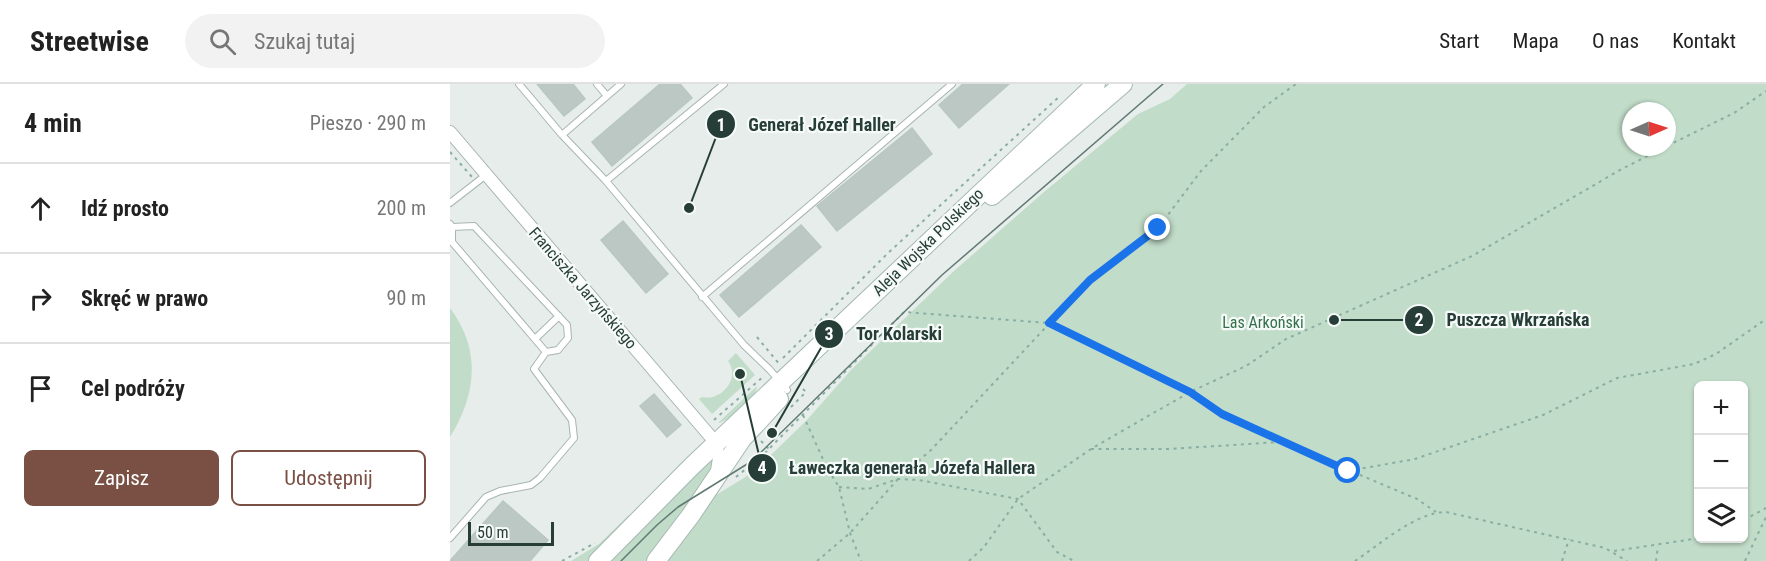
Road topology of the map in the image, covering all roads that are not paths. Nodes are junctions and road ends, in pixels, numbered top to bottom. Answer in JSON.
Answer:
{"nodes":[{"id":1,"x":519,"y":84,"type":"edge"},
{"id":2,"x":597,"y":84,"type":"edge"},
{"id":3,"x":621,"y":84,"type":"edge"},
{"id":4,"x":724,"y":84,"type":"edge"},
{"id":5,"x":952,"y":84,"type":"edge"},
{"id":6,"x":1123,"y":84,"type":"edge"},
{"id":7,"x":716,"y":87,"type":"edge"},
{"id":8,"x":1091,"y":92,"type":"edge"},
{"id":9,"x":608,"y":96,"type":"junction"},
{"id":10,"x":450,"y":132,"type":"edge"},
{"id":11,"x":562,"y":135,"type":"junction"},
{"id":12,"x":487,"y":174,"type":"junction"},
{"id":13,"x":606,"y":181,"type":"junction"},
{"id":14,"x":450,"y":203,"type":"edge"},
{"id":15,"x":451,"y":225,"type":"edge"},
{"id":16,"x":702,"y":297,"type":"junction"},
{"id":17,"x":559,"y":316,"type":"junction"},
{"id":18,"x":535,"y":339,"type":"junction"},
{"id":19,"x":546,"y":352,"type":"junction"},
{"id":20,"x":787,"y":382,"type":"junction"},
{"id":21,"x":754,"y":435,"type":"junction"},
{"id":22,"x":717,"y":443,"type":"junction"},
{"id":23,"x":713,"y":480,"type":"junction"},
{"id":24,"x":450,"y":538,"type":"edge"},
{"id":25,"x":598,"y":561,"type":"edge"},
{"id":26,"x":656,"y":561,"type":"edge"}],
"edges":[{"from":1,"to":11,"type":"lane"},
{"from":2,"to":9,"type":"lane"},
{"from":3,"to":9,"type":"lane"},
{"from":4,"to":7,"type":"lane"},
{"from":5,"to":16,"type":"lane"},
{"from":6,"to":8,"type":"main road","name":"Aleja Wojska Polskiego"},
{"from":7,"to":13,"type":"lane"},
{"from":8,"to":20,"type":"main road","name":"Aleja Wojska Polskiego"},
{"from":9,"to":11,"type":"lane"},
{"from":10,"to":12,"type":"street","name":"Franciszka Jarzyńskiego"},
{"from":11,"to":13,"type":"lane"},
{"from":12,"to":14,"type":"lane"},
{"from":12,"to":22,"type":"street","name":"Franciszka Jarzyńskiego"},
{"from":13,"to":16,"type":"lane"},
{"from":15,"to":17,"type":"lane"},
{"from":15,"to":18,"type":"lane"},
{"from":16,"to":20,"type":"lane"},
{"from":17,"to":18,"type":"lane"},
{"from":17,"to":19,"type":"lane"},
{"from":18,"to":19,"type":"lane"},
{"from":19,"to":24,"type":"lane"},
{"from":20,"to":21,"type":"main road","name":"Aleja Wojska Polskiego"},
{"from":20,"to":22,"type":"main road","name":"Aleja Wojska Polskiego"},
{"from":21,"to":22,"type":"street","name":"Aleja Wojska Polskiego"},
{"from":21,"to":23,"type":"main road","name":"Aleja Wojska Polskiego"},
{"from":22,"to":23,"type":"street","name":"Aleja Wojska Polskiego"},
{"from":22,"to":25,"type":"main road","name":"Aleja Wojska Polskiego"},
{"from":23,"to":26,"type":"main road","name":"Aleja Wojska Polskiego"}]}
